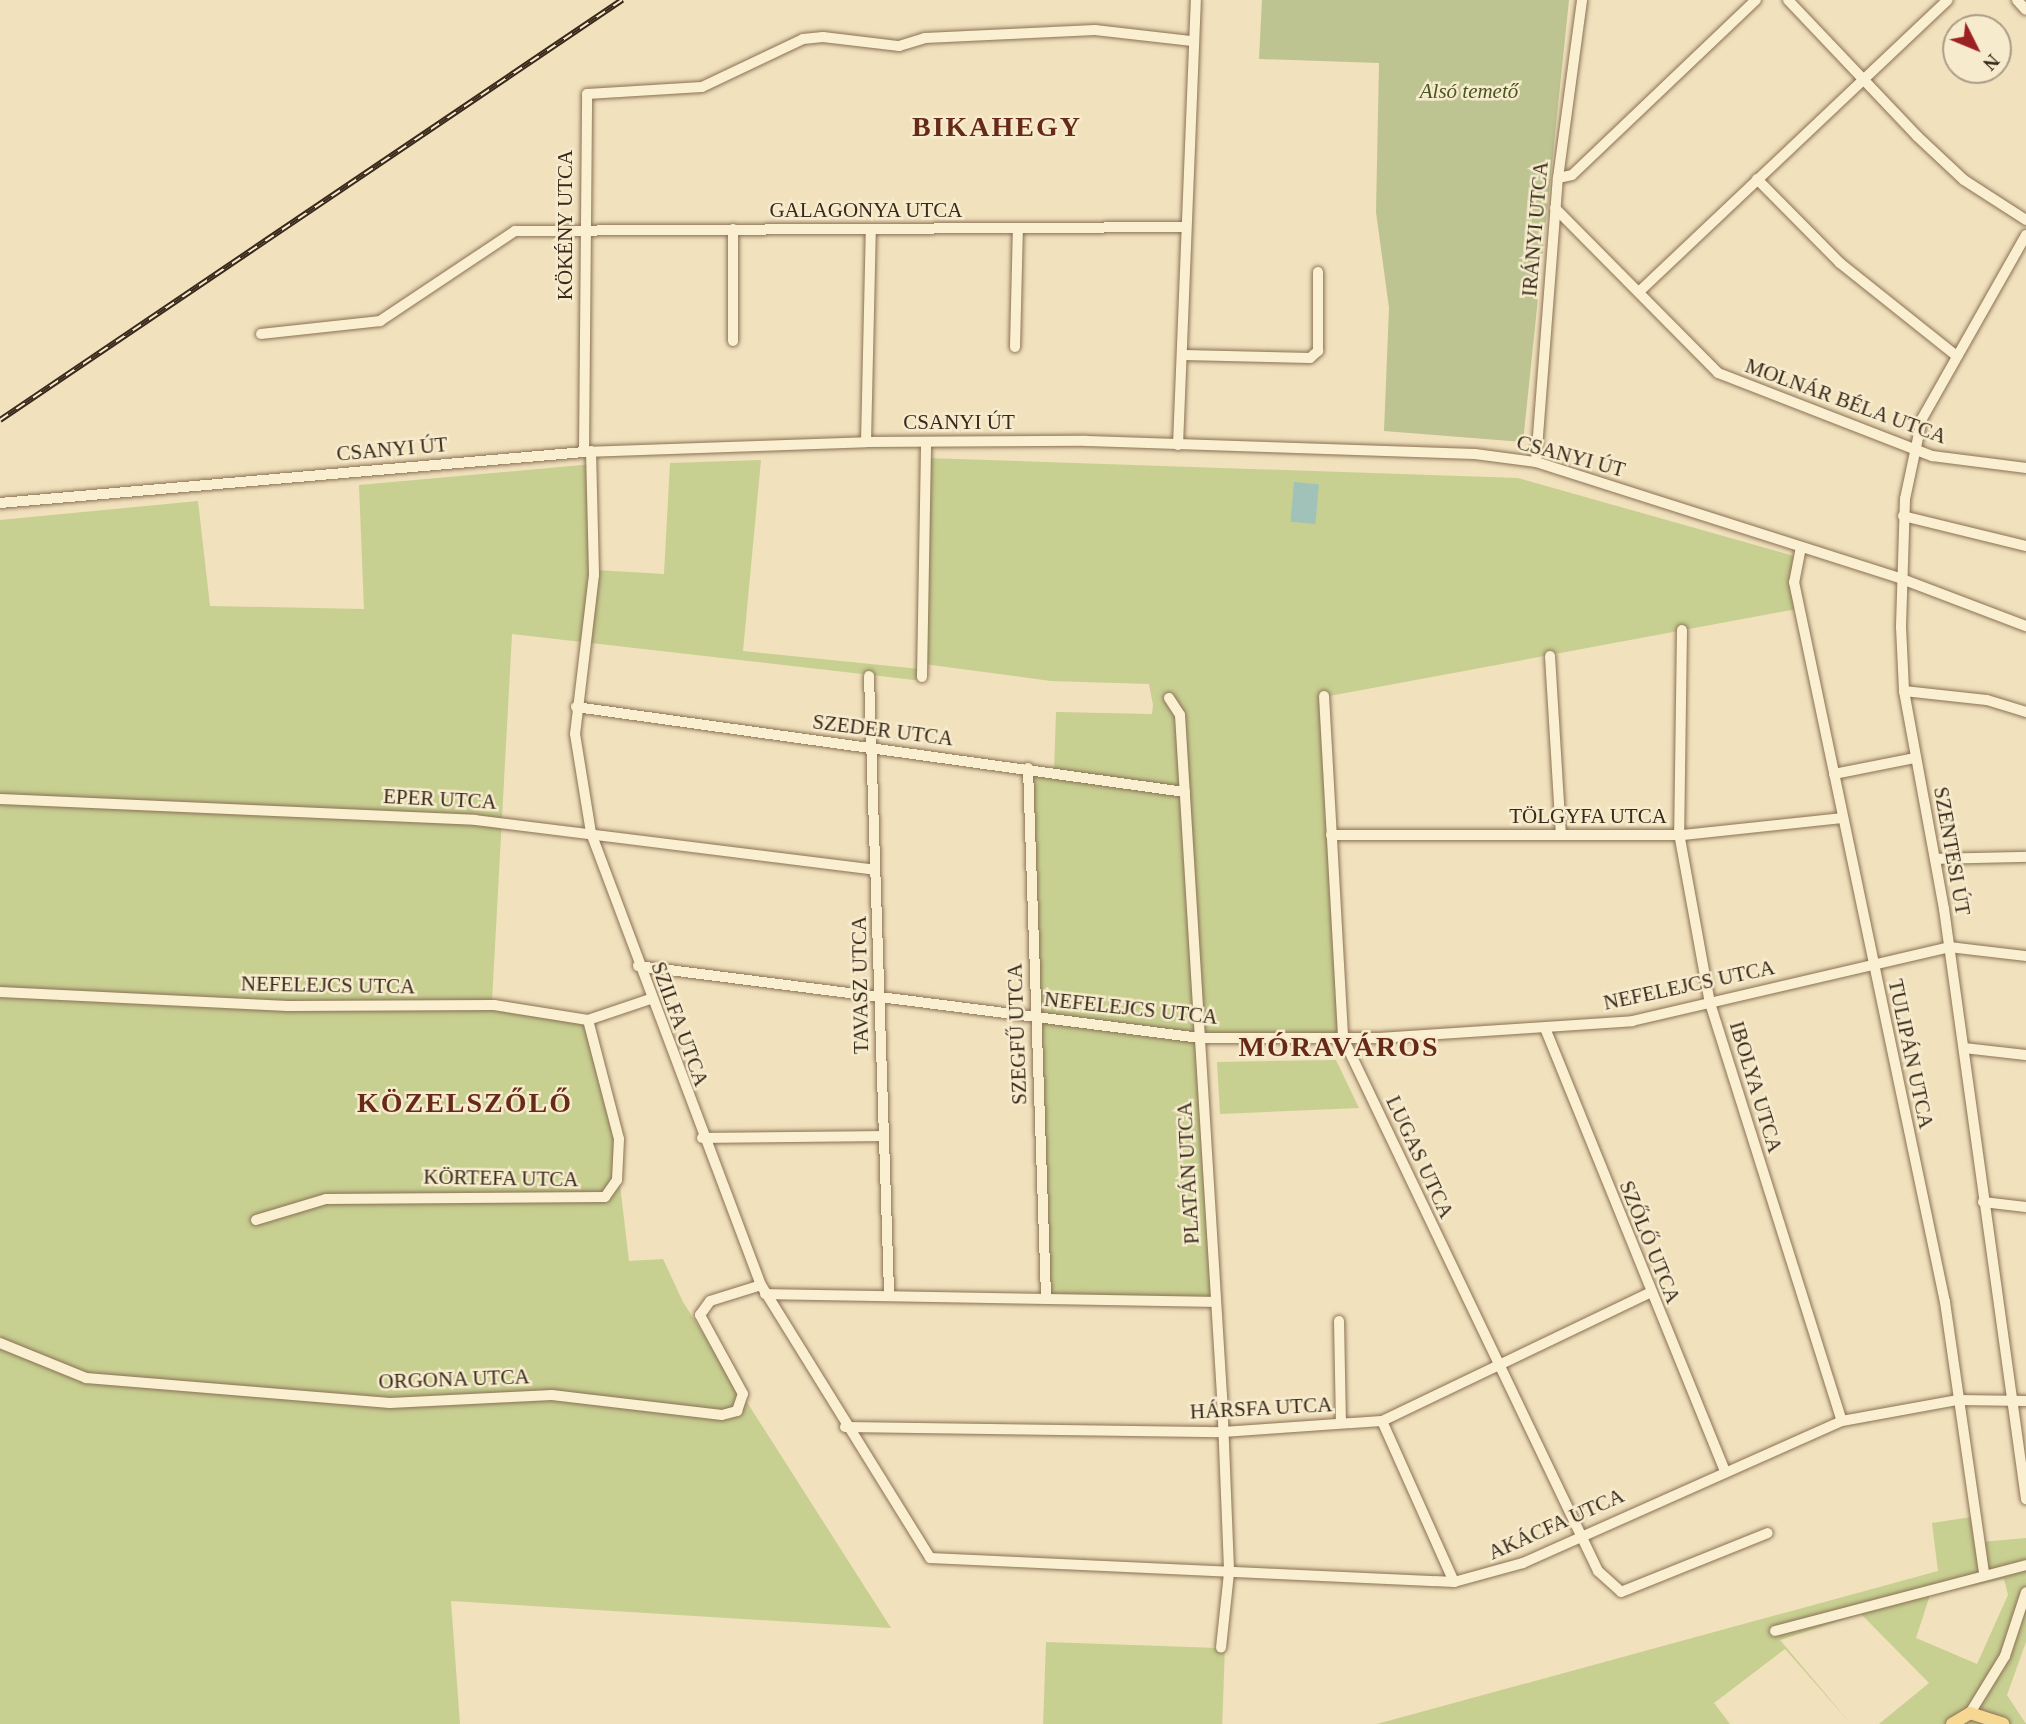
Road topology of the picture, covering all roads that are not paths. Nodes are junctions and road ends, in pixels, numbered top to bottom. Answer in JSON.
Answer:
{"nodes":[{"id":1,"x":1196,"y":0,"type":"edge"},
{"id":2,"x":1582,"y":0,"type":"edge"},
{"id":3,"x":1756,"y":0,"type":"edge"},
{"id":4,"x":1788,"y":0,"type":"edge"},
{"id":5,"x":1948,"y":0,"type":"edge"},
{"id":6,"x":2017,"y":0,"type":"edge"},
{"id":7,"x":2026,"y":10,"type":"edge"},
{"id":8,"x":1192,"y":41,"type":"junction"},
{"id":9,"x":1864,"y":79,"type":"junction"},
{"id":10,"x":1558,"y":178,"type":"junction"},
{"id":11,"x":1757,"y":179,"type":"junction"},
{"id":12,"x":1555,"y":208,"type":"junction"},
{"id":13,"x":2026,"y":220,"type":"edge"},
{"id":14,"x":1018,"y":228,"type":"junction"},
{"id":15,"x":1184,"y":228,"type":"junction"},
{"id":16,"x":733,"y":229,"type":"junction"},
{"id":17,"x":871,"y":229,"type":"junction"},
{"id":18,"x":584,"y":230,"type":"junction"},
{"id":19,"x":2026,"y":235,"type":"edge"},
{"id":20,"x":1318,"y":272,"type":"dead end"},
{"id":21,"x":1641,"y":289,"type":"junction"},
{"id":22,"x":261,"y":334,"type":"dead end"},
{"id":23,"x":733,"y":341,"type":"dead end"},
{"id":24,"x":1015,"y":347,"type":"dead end"},
{"id":25,"x":1954,"y":354,"type":"junction"},
{"id":26,"x":1184,"y":355,"type":"junction"},
{"id":27,"x":866,"y":442,"type":"junction"},
{"id":28,"x":926,"y":442,"type":"junction"},
{"id":29,"x":1178,"y":444,"type":"junction"},
{"id":30,"x":1913,"y":448,"type":"junction"},
{"id":31,"x":588,"y":452,"type":"junction"},
{"id":32,"x":1536,"y":462,"type":"junction"},
{"id":33,"x":2026,"y":468,"type":"edge"},
{"id":34,"x":0,"y":503,"type":"edge"},
{"id":35,"x":1903,"y":516,"type":"junction"},
{"id":36,"x":2026,"y":546,"type":"edge"},
{"id":37,"x":1801,"y":547,"type":"junction"},
{"id":38,"x":1902,"y":579,"type":"junction"},
{"id":39,"x":2026,"y":626,"type":"edge"},
{"id":40,"x":1682,"y":630,"type":"dead end"},
{"id":41,"x":1550,"y":656,"type":"dead end"},
{"id":42,"x":869,"y":676,"type":"dead end"},
{"id":43,"x":922,"y":677,"type":"dead end"},
{"id":44,"x":1904,"y":691,"type":"junction"},
{"id":45,"x":1324,"y":696,"type":"dead end"},
{"id":46,"x":1170,"y":698,"type":"dead end"},
{"id":47,"x":576,"y":708,"type":"junction"},
{"id":48,"x":2026,"y":712,"type":"edge"},
{"id":49,"x":869,"y":747,"type":"junction"},
{"id":50,"x":1916,"y":758,"type":"junction"},
{"id":51,"x":1028,"y":768,"type":"junction"},
{"id":52,"x":1834,"y":774,"type":"junction"},
{"id":53,"x":1185,"y":792,"type":"junction"},
{"id":54,"x":0,"y":799,"type":"edge"},
{"id":55,"x":1843,"y":818,"type":"junction"},
{"id":56,"x":591,"y":833,"type":"junction"},
{"id":57,"x":1561,"y":834,"type":"junction"},
{"id":58,"x":1331,"y":835,"type":"junction"},
{"id":59,"x":1679,"y":835,"type":"junction"},
{"id":60,"x":2026,"y":857,"type":"edge"},
{"id":61,"x":1935,"y":859,"type":"junction"},
{"id":62,"x":874,"y":870,"type":"junction"},
{"id":63,"x":1949,"y":947,"type":"junction"},
{"id":64,"x":2026,"y":956,"type":"edge"},
{"id":65,"x":1872,"y":963,"type":"junction"},
{"id":66,"x":638,"y":966,"type":"junction"},
{"id":67,"x":0,"y":992,"type":"edge"},
{"id":68,"x":878,"y":997,"type":"junction"},
{"id":69,"x":650,"y":999,"type":"junction"},
{"id":70,"x":1710,"y":1003,"type":"junction"},
{"id":71,"x":1035,"y":1018,"type":"junction"},
{"id":72,"x":588,"y":1020,"type":"junction"},
{"id":73,"x":1545,"y":1028,"type":"junction"},
{"id":74,"x":1200,"y":1038,"type":"junction"},
{"id":75,"x":1343,"y":1038,"type":"junction"},
{"id":76,"x":1964,"y":1048,"type":"junction"},
{"id":77,"x":2026,"y":1055,"type":"edge"},
{"id":78,"x":883,"y":1136,"type":"junction"},
{"id":79,"x":702,"y":1138,"type":"junction"},
{"id":80,"x":1983,"y":1202,"type":"junction"},
{"id":81,"x":2026,"y":1207,"type":"edge"},
{"id":82,"x":256,"y":1220,"type":"dead end"},
{"id":83,"x":763,"y":1290,"type":"junction"},
{"id":84,"x":889,"y":1293,"type":"junction"},
{"id":85,"x":1649,"y":1293,"type":"junction"},
{"id":86,"x":1046,"y":1298,"type":"junction"},
{"id":87,"x":1215,"y":1302,"type":"junction"},
{"id":88,"x":1339,"y":1321,"type":"dead end"},
{"id":89,"x":0,"y":1343,"type":"edge"},
{"id":90,"x":1499,"y":1366,"type":"junction"},
{"id":91,"x":1958,"y":1400,"type":"junction"},
{"id":92,"x":2011,"y":1400,"type":"junction"},
{"id":93,"x":2026,"y":1401,"type":"edge"},
{"id":94,"x":1382,"y":1420,"type":"junction"},
{"id":95,"x":1842,"y":1420,"type":"junction"},
{"id":96,"x":1341,"y":1423,"type":"junction"},
{"id":97,"x":845,"y":1427,"type":"junction"},
{"id":98,"x":1223,"y":1432,"type":"junction"},
{"id":99,"x":1724,"y":1469,"type":"junction"},
{"id":100,"x":2026,"y":1499,"type":"edge"},
{"id":101,"x":1768,"y":1533,"type":"dead end"},
{"id":102,"x":1582,"y":1535,"type":"junction"},
{"id":103,"x":930,"y":1558,"type":"joint"},
{"id":104,"x":2026,"y":1565,"type":"edge"},
{"id":105,"x":1984,"y":1572,"type":"junction"},
{"id":106,"x":1229,"y":1573,"type":"junction"},
{"id":107,"x":1454,"y":1582,"type":"junction"},
{"id":108,"x":2026,"y":1592,"type":"edge"},
{"id":109,"x":1775,"y":1631,"type":"dead end"},
{"id":110,"x":1221,"y":1648,"type":"dead end"},
{"id":111,"x":1970,"y":1713,"type":"junction"},
{"id":112,"x":1952,"y":1724,"type":"edge"},
{"id":113,"x":2003,"y":1724,"type":"edge"}],
"edges":[{"from":1,"to":8,"type":"street"},
{"from":2,"to":10,"type":"street","name":"IRÁNYI UTCA"},
{"from":3,"to":10,"type":"street"},
{"from":4,"to":9,"type":"street"},
{"from":5,"to":9,"type":"street"},
{"from":6,"to":7,"type":"street"},
{"from":8,"to":15,"type":"street"},
{"from":8,"to":18,"type":"street","name":"KÖKÉNY UTCA"},
{"from":9,"to":11,"type":"street"},
{"from":9,"to":13,"type":"street"},
{"from":10,"to":12,"type":"street","name":"IRÁNYI UTCA"},
{"from":11,"to":21,"type":"street"},
{"from":11,"to":25,"type":"street"},
{"from":12,"to":21,"type":"street","name":"MOLNÁR BÉLA UTCA"},
{"from":12,"to":32,"type":"street","name":"IRÁNYI UTCA"},
{"from":14,"to":15,"type":"street","name":"GALAGONYA UTCA"},
{"from":14,"to":17,"type":"street","name":"GALAGONYA UTCA"},
{"from":14,"to":24,"type":"street"},
{"from":15,"to":26,"type":"street"},
{"from":16,"to":17,"type":"street","name":"GALAGONYA UTCA"},
{"from":16,"to":18,"type":"street","name":"GALAGONYA UTCA"},
{"from":16,"to":23,"type":"street"},
{"from":17,"to":27,"type":"street"},
{"from":18,"to":22,"type":"street","name":"GALAGONYA UTCA"},
{"from":18,"to":31,"type":"street","name":"KÖKÉNY UTCA"},
{"from":19,"to":25,"type":"street","name":"SZENTESI ÚT"},
{"from":20,"to":26,"type":"street"},
{"from":21,"to":30,"type":"street","name":"MOLNÁR BÉLA UTCA"},
{"from":25,"to":30,"type":"street","name":"SZENTESI ÚT"},
{"from":26,"to":29,"type":"street"},
{"from":27,"to":28,"type":"street","name":"CSANYI ÚT"},
{"from":27,"to":31,"type":"street","name":"CSANYI ÚT"},
{"from":28,"to":29,"type":"street","name":"CSANYI ÚT"},
{"from":28,"to":43,"type":"street"},
{"from":29,"to":32,"type":"street","name":"CSANYI ÚT"},
{"from":30,"to":33,"type":"street","name":"MOLNÁR BÉLA UTCA"},
{"from":30,"to":35,"type":"street","name":"SZENTESI ÚT"},
{"from":31,"to":34,"type":"street","name":"CSANYI ÚT"},
{"from":31,"to":47,"type":"street","name":"SZILFA UTCA"},
{"from":32,"to":37,"type":"street","name":"CSANYI ÚT"},
{"from":35,"to":36,"type":"street"},
{"from":35,"to":38,"type":"street","name":"SZENTESI ÚT"},
{"from":37,"to":38,"type":"street","name":"CSANYI ÚT"},
{"from":37,"to":52,"type":"street","name":"TULIPÁN UTCA"},
{"from":38,"to":39,"type":"street","name":"CSANYI ÚT"},
{"from":38,"to":44,"type":"street","name":"SZENTESI ÚT"},
{"from":40,"to":59,"type":"street","name":"IBOLYA UTCA"},
{"from":41,"to":57,"type":"street"},
{"from":42,"to":49,"type":"street","name":"TAVASZ UTCA"},
{"from":44,"to":48,"type":"street"},
{"from":44,"to":50,"type":"street","name":"SZENTESI ÚT"},
{"from":45,"to":58,"type":"street","name":"LUGAS UTCA"},
{"from":46,"to":53,"type":"street","name":"PLATÁN UTCA"},
{"from":47,"to":49,"type":"street","name":"SZEDER UTCA"},
{"from":47,"to":56,"type":"street","name":"SZILFA UTCA"},
{"from":49,"to":51,"type":"street","name":"SZEDER UTCA"},
{"from":49,"to":62,"type":"street","name":"TAVASZ UTCA"},
{"from":50,"to":52,"type":"street"},
{"from":50,"to":61,"type":"street","name":"SZENTESI ÚT"},
{"from":51,"to":53,"type":"street","name":"SZEDER UTCA"},
{"from":51,"to":71,"type":"street","name":"SZEGFŰ UTCA"},
{"from":52,"to":55,"type":"street","name":"TULIPÁN UTCA"},
{"from":53,"to":74,"type":"street","name":"PLATÁN UTCA"},
{"from":54,"to":56,"type":"street","name":"EPER UTCA"},
{"from":55,"to":59,"type":"street","name":"TÖLGYFA UTCA"},
{"from":55,"to":65,"type":"street","name":"TULIPÁN UTCA"},
{"from":56,"to":62,"type":"street","name":"EPER UTCA"},
{"from":56,"to":66,"type":"street","name":"SZILFA UTCA"},
{"from":57,"to":58,"type":"street","name":"TÖLGYFA UTCA"},
{"from":57,"to":59,"type":"street","name":"TÖLGYFA UTCA"},
{"from":58,"to":75,"type":"street","name":"LUGAS UTCA"},
{"from":59,"to":70,"type":"street","name":"IBOLYA UTCA"},
{"from":60,"to":61,"type":"street"},
{"from":61,"to":63,"type":"street","name":"SZENTESI ÚT"},
{"from":62,"to":68,"type":"street","name":"TAVASZ UTCA"},
{"from":63,"to":64,"type":"street","name":"NEFELEJCS UTCA"},
{"from":63,"to":65,"type":"street","name":"NEFELEJCS UTCA"},
{"from":63,"to":76,"type":"street","name":"SZENTESI ÚT"},
{"from":65,"to":70,"type":"street","name":"NEFELEJCS UTCA"},
{"from":65,"to":91,"type":"street","name":"TULIPÁN UTCA"},
{"from":66,"to":68,"type":"street","name":"NEFELEJCS UTCA"},
{"from":66,"to":69,"type":"street","name":"SZILFA UTCA"},
{"from":67,"to":72,"type":"street","name":"NEFELEJCS UTCA"},
{"from":68,"to":71,"type":"street","name":"NEFELEJCS UTCA"},
{"from":68,"to":78,"type":"street","name":"TAVASZ UTCA"},
{"from":69,"to":72,"type":"street","name":"NEFELEJCS UTCA"},
{"from":69,"to":79,"type":"street","name":"SZILFA UTCA"},
{"from":70,"to":73,"type":"street","name":"NEFELEJCS UTCA"},
{"from":70,"to":95,"type":"street","name":"IBOLYA UTCA"},
{"from":71,"to":74,"type":"street","name":"NEFELEJCS UTCA"},
{"from":71,"to":86,"type":"street","name":"SZEGFŰ UTCA"},
{"from":72,"to":82,"type":"street","name":"KÖRTEFA UTCA"},
{"from":73,"to":75,"type":"street","name":"NEFELEJCS UTCA"},
{"from":73,"to":85,"type":"street","name":"SZŐLŐ UTCA"},
{"from":74,"to":75,"type":"street","name":"NEFELEJCS UTCA"},
{"from":74,"to":87,"type":"street","name":"PLATÁN UTCA"},
{"from":75,"to":90,"type":"street","name":"LUGAS UTCA"},
{"from":76,"to":77,"type":"street"},
{"from":76,"to":80,"type":"street","name":"SZENTESI ÚT"},
{"from":78,"to":79,"type":"street"},
{"from":78,"to":84,"type":"street","name":"TAVASZ UTCA"},
{"from":79,"to":83,"type":"street","name":"SZILFA UTCA"},
{"from":80,"to":81,"type":"street"},
{"from":80,"to":92,"type":"street","name":"SZENTESI ÚT"},
{"from":83,"to":84,"type":"street","name":"ORGONA UTCA"},
{"from":83,"to":89,"type":"street","name":"ORGONA UTCA"},
{"from":83,"to":97,"type":"street","name":"SZILFA UTCA"},
{"from":84,"to":86,"type":"street","name":"ORGONA UTCA"},
{"from":85,"to":90,"type":"street","name":"HÁRSFA UTCA"},
{"from":85,"to":99,"type":"street","name":"SZŐLŐ UTCA"},
{"from":86,"to":87,"type":"street","name":"ORGONA UTCA"},
{"from":87,"to":98,"type":"street","name":"PLATÁN UTCA"},
{"from":88,"to":96,"type":"street"},
{"from":90,"to":94,"type":"street","name":"HÁRSFA UTCA"},
{"from":90,"to":102,"type":"street","name":"LUGAS UTCA"},
{"from":91,"to":92,"type":"street","name":"AKÁCFA UTCA"},
{"from":91,"to":95,"type":"street","name":"AKÁCFA UTCA"},
{"from":91,"to":105,"type":"street","name":"TULIPÁN UTCA"},
{"from":92,"to":93,"type":"street","name":"AKÁCFA UTCA"},
{"from":92,"to":100,"type":"street","name":"SZENTESI ÚT"},
{"from":94,"to":96,"type":"street","name":"HÁRSFA UTCA"},
{"from":94,"to":107,"type":"street"},
{"from":95,"to":99,"type":"street","name":"AKÁCFA UTCA"},
{"from":96,"to":98,"type":"street","name":"HÁRSFA UTCA"},
{"from":97,"to":98,"type":"street","name":"HÁRSFA UTCA"},
{"from":97,"to":103,"type":"street","name":"SZILFA UTCA"},
{"from":98,"to":106,"type":"street","name":"PLATÁN UTCA"},
{"from":99,"to":102,"type":"street","name":"AKÁCFA UTCA"},
{"from":101,"to":102,"type":"street","name":"LUGAS UTCA"},
{"from":102,"to":107,"type":"street","name":"AKÁCFA UTCA"},
{"from":103,"to":106,"type":"street","name":"AKÁCFA UTCA"},
{"from":104,"to":105,"type":"street"},
{"from":105,"to":109,"type":"street"},
{"from":106,"to":107,"type":"street","name":"AKÁCFA UTCA"},
{"from":106,"to":110,"type":"street","name":"PLATÁN UTCA"},
{"from":108,"to":111,"type":"street"},
{"from":111,"to":112,"type":"main road"},
{"from":111,"to":113,"type":"main road"}]}
